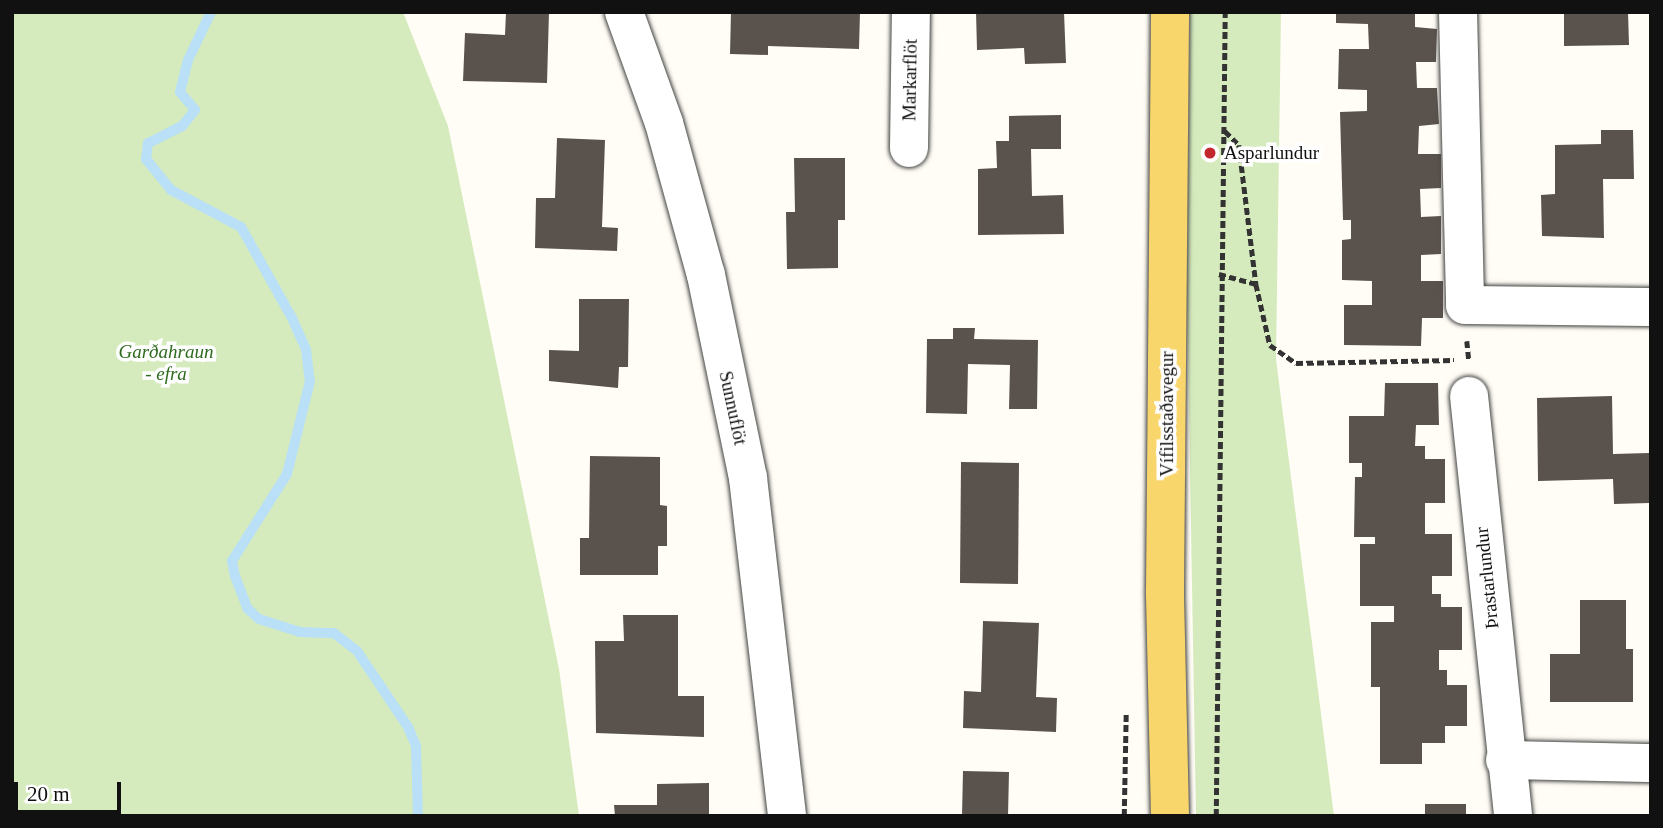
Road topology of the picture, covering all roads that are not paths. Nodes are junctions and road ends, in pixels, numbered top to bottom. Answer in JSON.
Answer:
{"nodes":[{"id":1,"x":624,"y":12,"type":"edge"},
{"id":2,"x":911,"y":12,"type":"edge"},
{"id":3,"x":1170,"y":12,"type":"edge"},
{"id":4,"x":1458,"y":12,"type":"edge"},
{"id":5,"x":909,"y":148,"type":"dead end"},
{"id":6,"x":1651,"y":307,"type":"edge"},
{"id":7,"x":1469,"y":378,"type":"road end"},
{"id":8,"x":1505,"y":760,"type":"junction"},
{"id":9,"x":1651,"y":763,"type":"edge"},
{"id":10,"x":787,"y":816,"type":"edge"},
{"id":11,"x":1170,"y":816,"type":"edge"},
{"id":12,"x":1513,"y":816,"type":"edge"}],
"edges":[{"from":1,"to":10,"type":"street","name":"Sunnuflöt"},
{"from":2,"to":5,"type":"street","name":"Markarflöt"},
{"from":3,"to":11,"type":"main road","name":"Vífilsstaðavegur"},
{"from":4,"to":6,"type":"street"},
{"from":7,"to":8,"type":"street","name":"Þrastarlundur"},
{"from":8,"to":9,"type":"street"},
{"from":8,"to":12,"type":"street","name":"Þrastarlundur"}]}
